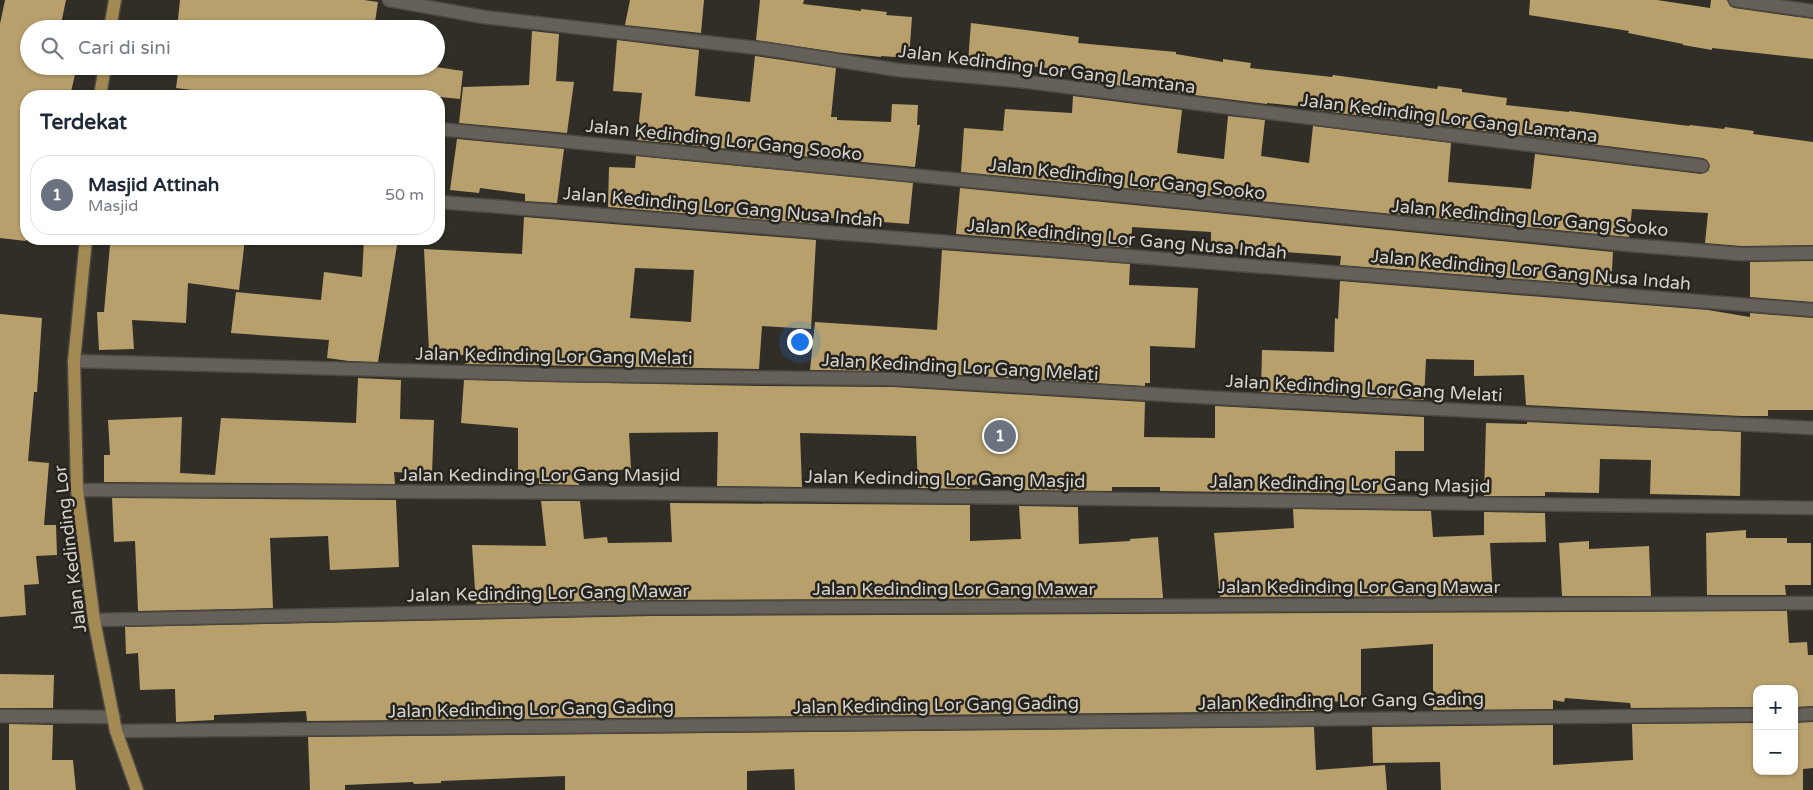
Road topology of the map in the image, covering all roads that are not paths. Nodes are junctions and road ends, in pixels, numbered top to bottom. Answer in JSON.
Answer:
{"nodes":[{"id":1,"x":115,"y":0,"type":"edge"},
{"id":2,"x":389,"y":0,"type":"edge"},
{"id":3,"x":1735,"y":0,"type":"edge"},
{"id":4,"x":1813,"y":11,"type":"edge"},
{"id":5,"x":112,"y":20,"type":"edge"},
{"id":6,"x":104,"y":75,"type":"edge"},
{"id":7,"x":103,"y":90,"type":"edge"},
{"id":8,"x":445,"y":130,"type":"edge"},
{"id":9,"x":1702,"y":166,"type":"dead end"},
{"id":10,"x":445,"y":202,"type":"edge"},
{"id":11,"x":85,"y":245,"type":"edge"},
{"id":12,"x":1813,"y":253,"type":"edge"},
{"id":13,"x":1813,"y":310,"type":"edge"},
{"id":14,"x":74,"y":361,"type":"junction"},
{"id":15,"x":1813,"y":428,"type":"edge"},
{"id":16,"x":76,"y":490,"type":"junction"},
{"id":17,"x":1813,"y":508,"type":"edge"},
{"id":18,"x":1813,"y":603,"type":"edge"},
{"id":19,"x":94,"y":620,"type":"junction"},
{"id":20,"x":1813,"y":714,"type":"edge"},
{"id":21,"x":1753,"y":715,"type":"edge"},
{"id":22,"x":1798,"y":715,"type":"edge"},
{"id":23,"x":0,"y":716,"type":"edge"},
{"id":24,"x":114,"y":717,"type":"junction"},
{"id":25,"x":116,"y":731,"type":"junction"},
{"id":26,"x":137,"y":790,"type":"edge"}],
"edges":[{"from":1,"to":5,"type":"main road"},
{"from":2,"to":9,"type":"street","name":"Jalan Kedinding Lor Gang Lamtana"},
{"from":3,"to":4,"type":"street"},
{"from":6,"to":7,"type":"main road"},
{"from":8,"to":12,"type":"street","name":"Jalan Kedinding Lor Gang Sooko"},
{"from":10,"to":13,"type":"street","name":"Jalan Kedinding Lor Gang Nusa Indah"},
{"from":11,"to":14,"type":"main road","name":"Jalan Kedinding Lor"},
{"from":14,"to":15,"type":"street","name":"Jalan Kedinding Lor Gang Melati"},
{"from":14,"to":16,"type":"main road","name":"Jalan Kedinding Lor"},
{"from":16,"to":17,"type":"street","name":"Jalan Kedinding Lor Gang Masjid"},
{"from":16,"to":19,"type":"main road","name":"Jalan Kedinding Lor"},
{"from":18,"to":19,"type":"street","name":"Jalan Kedinding Lor Gang Mawar"},
{"from":19,"to":24,"type":"main road","name":"Jalan Kedinding Lor"},
{"from":20,"to":22,"type":"street"},
{"from":21,"to":25,"type":"street","name":"Jalan Kedinding Lor Gang Gading"},
{"from":23,"to":24,"type":"street"},
{"from":24,"to":25,"type":"main road","name":"Jalan Kedinding Lor"},
{"from":25,"to":26,"type":"main road","name":"Jalan Kedinding Lor"}]}
